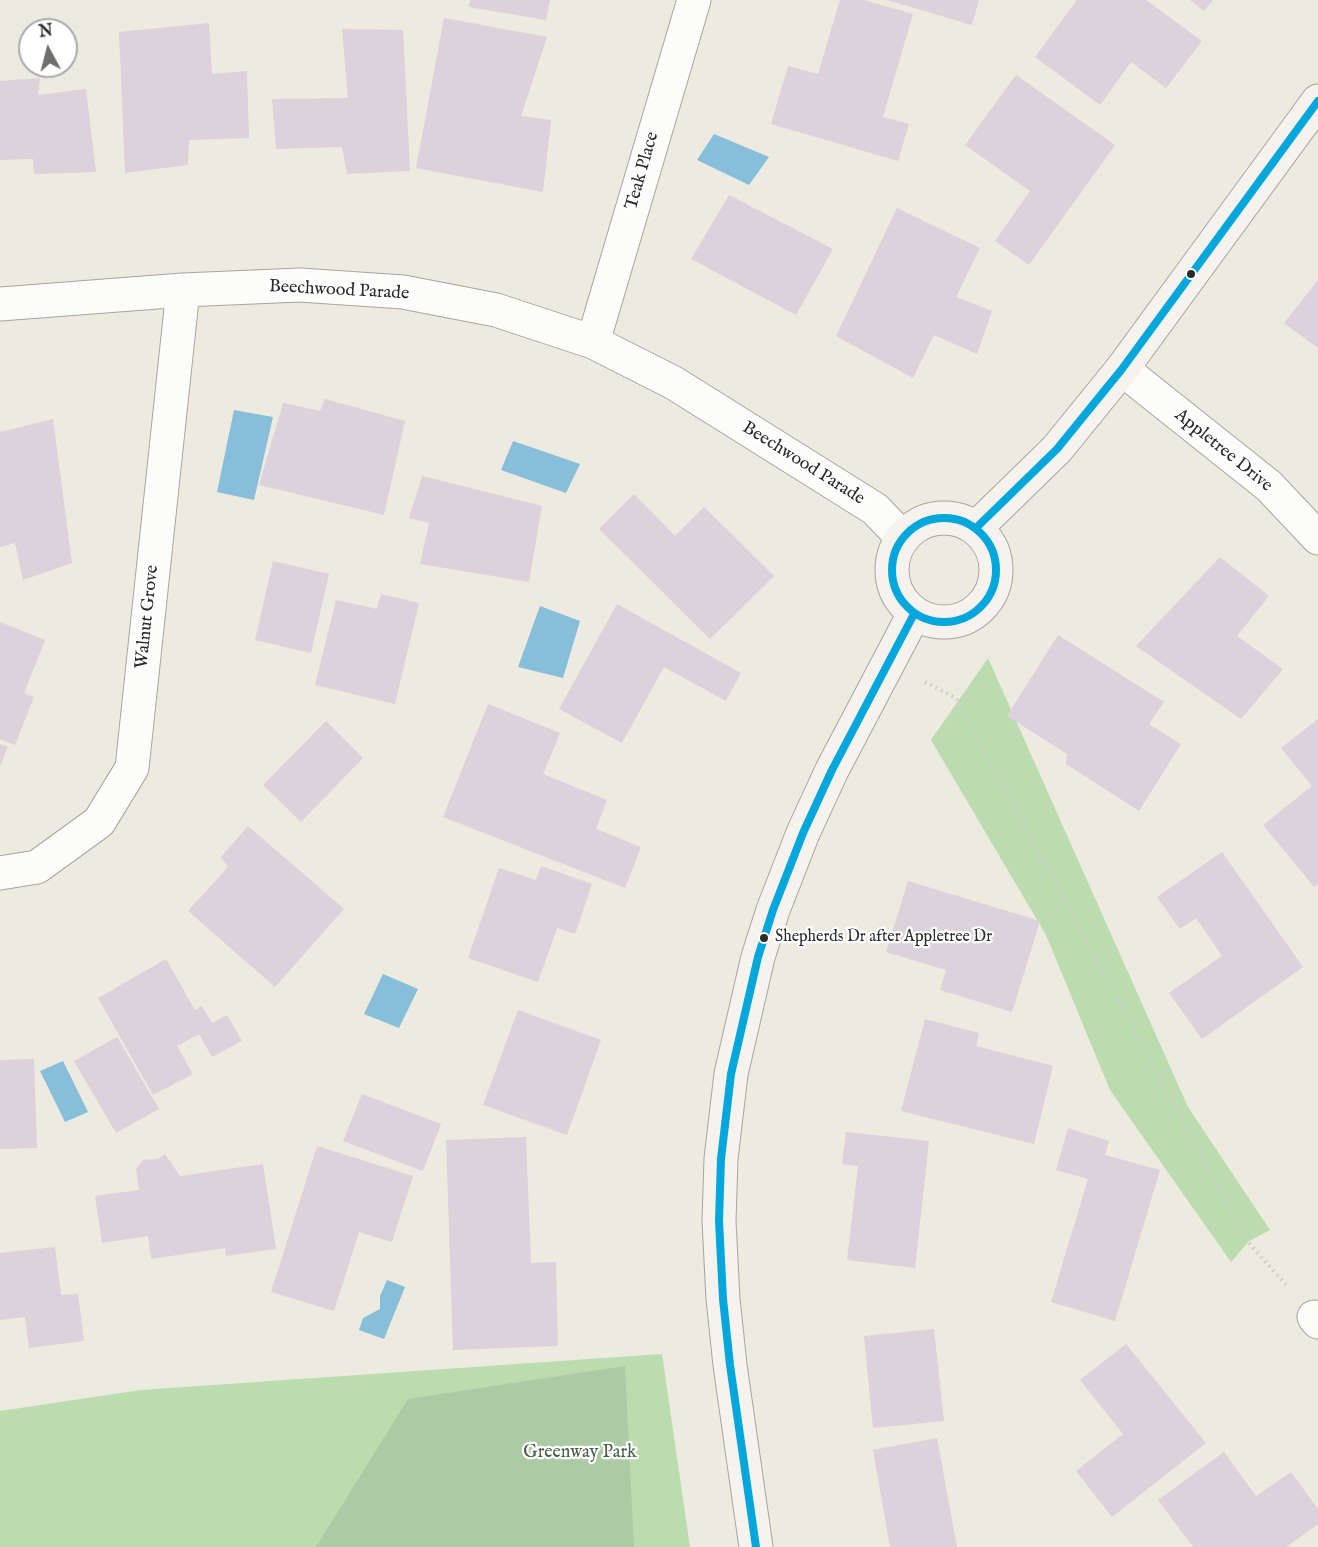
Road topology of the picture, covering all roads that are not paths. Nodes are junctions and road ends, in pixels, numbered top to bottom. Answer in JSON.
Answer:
{"nodes":[{"id":1,"x":694,"y":0,"type":"edge"},
{"id":2,"x":1318,"y":101,"type":"edge"},
{"id":3,"x":183,"y":290,"type":"junction"},
{"id":4,"x":0,"y":304,"type":"edge"},
{"id":5,"x":593,"y":342,"type":"junction"},
{"id":6,"x":1122,"y":369,"type":"junction"},
{"id":7,"x":976,"y":528,"type":"junction"},
{"id":8,"x":902,"y":537,"type":"junction"},
{"id":9,"x":1318,"y":538,"type":"edge"},
{"id":10,"x":914,"y":614,"type":"junction"},
{"id":11,"x":0,"y":873,"type":"edge"},
{"id":12,"x":756,"y":1547,"type":"edge"}],
"edges":[{"from":1,"to":5,"type":"street","name":"Teak Place"},
{"from":2,"to":6,"type":"main road"},
{"from":3,"to":4,"type":"street","name":"Beechwood Parade"},
{"from":3,"to":5,"type":"street","name":"Beechwood Parade"},
{"from":3,"to":11,"type":"street","name":"Walnut Grove"},
{"from":5,"to":8,"type":"street","name":"Beechwood Parade"},
{"from":6,"to":7,"type":"main road"},
{"from":6,"to":9,"type":"street","name":"Appletree Drive"},
{"from":7,"to":8,"type":"main road"},
{"from":7,"to":10,"type":"main road"},
{"from":8,"to":10,"type":"main road"},
{"from":10,"to":12,"type":"main road"}]}
